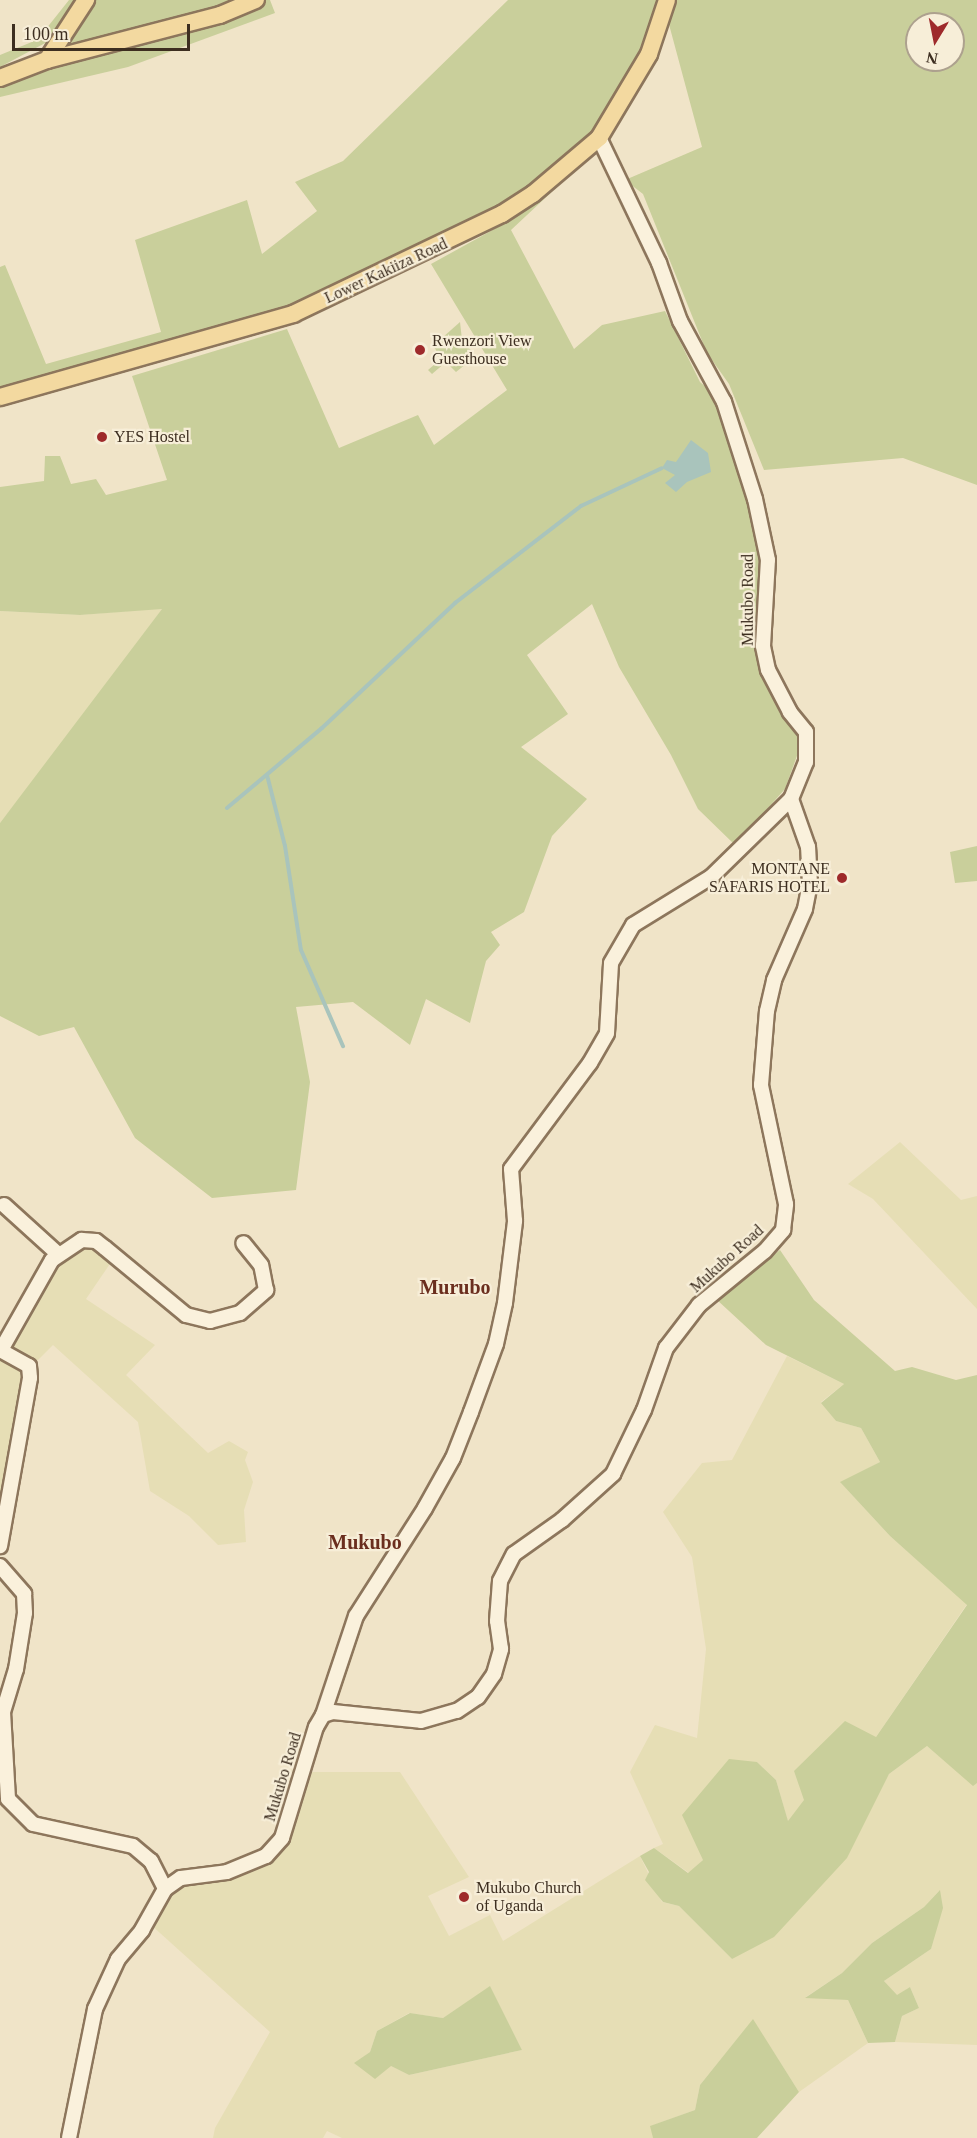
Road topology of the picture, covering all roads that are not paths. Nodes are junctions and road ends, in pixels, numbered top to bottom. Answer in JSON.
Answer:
{"nodes":[{"id":1,"x":86,"y":0,"type":"edge"},
{"id":2,"x":256,"y":0,"type":"edge"},
{"id":3,"x":667,"y":0,"type":"edge"},
{"id":4,"x":47,"y":60,"type":"junction"},
{"id":5,"x":0,"y":78,"type":"edge"},
{"id":6,"x":599,"y":138,"type":"junction"},
{"id":7,"x":0,"y":397,"type":"edge"},
{"id":8,"x":791,"y":799,"type":"junction"},
{"id":9,"x":4,"y":1204,"type":"dead end"},
{"id":10,"x":243,"y":1243,"type":"dead end"},
{"id":11,"x":58,"y":1254,"type":"junction"},
{"id":12,"x":1,"y":1350,"type":"edge"},
{"id":13,"x":0,"y":1546,"type":"edge"},
{"id":14,"x":0,"y":1566,"type":"edge"},
{"id":15,"x":323,"y":1715,"type":"junction"},
{"id":16,"x":165,"y":1889,"type":"junction"},
{"id":17,"x":69,"y":2138,"type":"edge"}],
"edges":[{"from":1,"to":4,"type":"main road"},
{"from":2,"to":4,"type":"main road"},
{"from":3,"to":6,"type":"main road","name":"Lower Kakiiza Road"},
{"from":4,"to":5,"type":"main road"},
{"from":6,"to":7,"type":"main road","name":"Lower Kakiiza Road"},
{"from":6,"to":8,"type":"street","name":"Mukubo Road"},
{"from":8,"to":15,"type":"street"},
{"from":8,"to":15,"type":"street","name":"Mukubo Road"},
{"from":9,"to":11,"type":"street"},
{"from":10,"to":11,"type":"street"},
{"from":11,"to":12,"type":"street"},
{"from":12,"to":13,"type":"street"},
{"from":14,"to":16,"type":"street"},
{"from":15,"to":16,"type":"street","name":"Mukubo Road"},
{"from":16,"to":17,"type":"street"}]}
